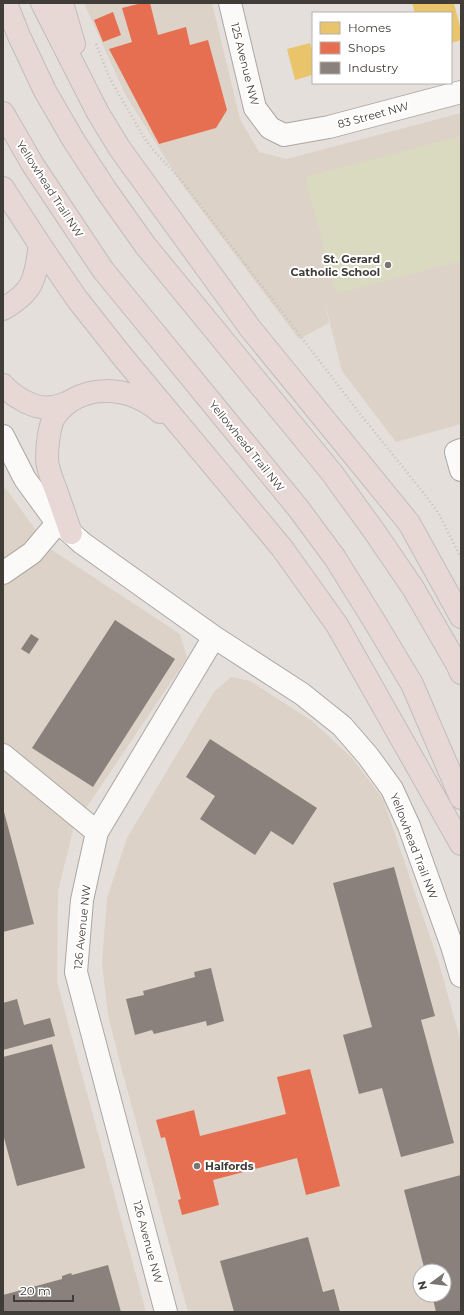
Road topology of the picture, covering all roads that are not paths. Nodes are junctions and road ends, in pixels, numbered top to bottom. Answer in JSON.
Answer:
{"nodes":[{"id":1,"x":6,"y":3,"type":"edge"},
{"id":2,"x":42,"y":3,"type":"edge"},
{"id":3,"x":62,"y":3,"type":"edge"},
{"id":4,"x":230,"y":3,"type":"edge"},
{"id":5,"x":461,"y":92,"type":"edge"},
{"id":6,"x":3,"y":113,"type":"edge"},
{"id":7,"x":98,"y":113,"type":"junction"},
{"id":8,"x":284,"y":135,"type":"joint"},
{"id":9,"x":3,"y":188,"type":"edge"},
{"id":10,"x":40,"y":245,"type":"junction"},
{"id":11,"x":3,"y":309,"type":"edge"},
{"id":12,"x":3,"y":385,"type":"edge"},
{"id":13,"x":69,"y":402,"type":"junction"},
{"id":14,"x":3,"y":436,"type":"edge"},
{"id":15,"x":195,"y":444,"type":"junction"},
{"id":16,"x":65,"y":527,"type":"junction"},
{"id":17,"x":3,"y":573,"type":"edge"},
{"id":18,"x":461,"y":617,"type":"edge"},
{"id":19,"x":214,"y":637,"type":"junction"},
{"id":20,"x":461,"y":673,"type":"edge"},
{"id":21,"x":3,"y":754,"type":"edge"},
{"id":22,"x":461,"y":798,"type":"edge"},
{"id":23,"x":97,"y":832,"type":"junction"},
{"id":24,"x":461,"y":844,"type":"edge"},
{"id":25,"x":461,"y":976,"type":"edge"},
{"id":26,"x":166,"y":1312,"type":"edge"}],
"edges":[{"from":1,"to":20,"type":"highway"},
{"from":2,"to":7,"type":"highway"},
{"from":3,"to":7,"type":"highway"},
{"from":4,"to":8,"type":"street","name":"125 Avenue NW"},
{"from":5,"to":8,"type":"street","name":"83 Street NW"},
{"from":6,"to":22,"type":"highway","name":"Yellowhead Trail NW"},
{"from":7,"to":18,"type":"highway"},
{"from":9,"to":10,"type":"highway"},
{"from":10,"to":11,"type":"highway"},
{"from":10,"to":15,"type":"highway"},
{"from":12,"to":13,"type":"highway"},
{"from":13,"to":15,"type":"highway"},
{"from":13,"to":16,"type":"highway"},
{"from":14,"to":16,"type":"street","name":"Yellowhead Trail NW"},
{"from":15,"to":24,"type":"highway"},
{"from":16,"to":17,"type":"street"},
{"from":16,"to":19,"type":"street","name":"Yellowhead Trail NW"},
{"from":19,"to":23,"type":"street","name":"126 Avenue NW"},
{"from":19,"to":25,"type":"street","name":"Yellowhead Trail NW"},
{"from":21,"to":23,"type":"street"},
{"from":23,"to":26,"type":"street","name":"126 Avenue NW"}]}
